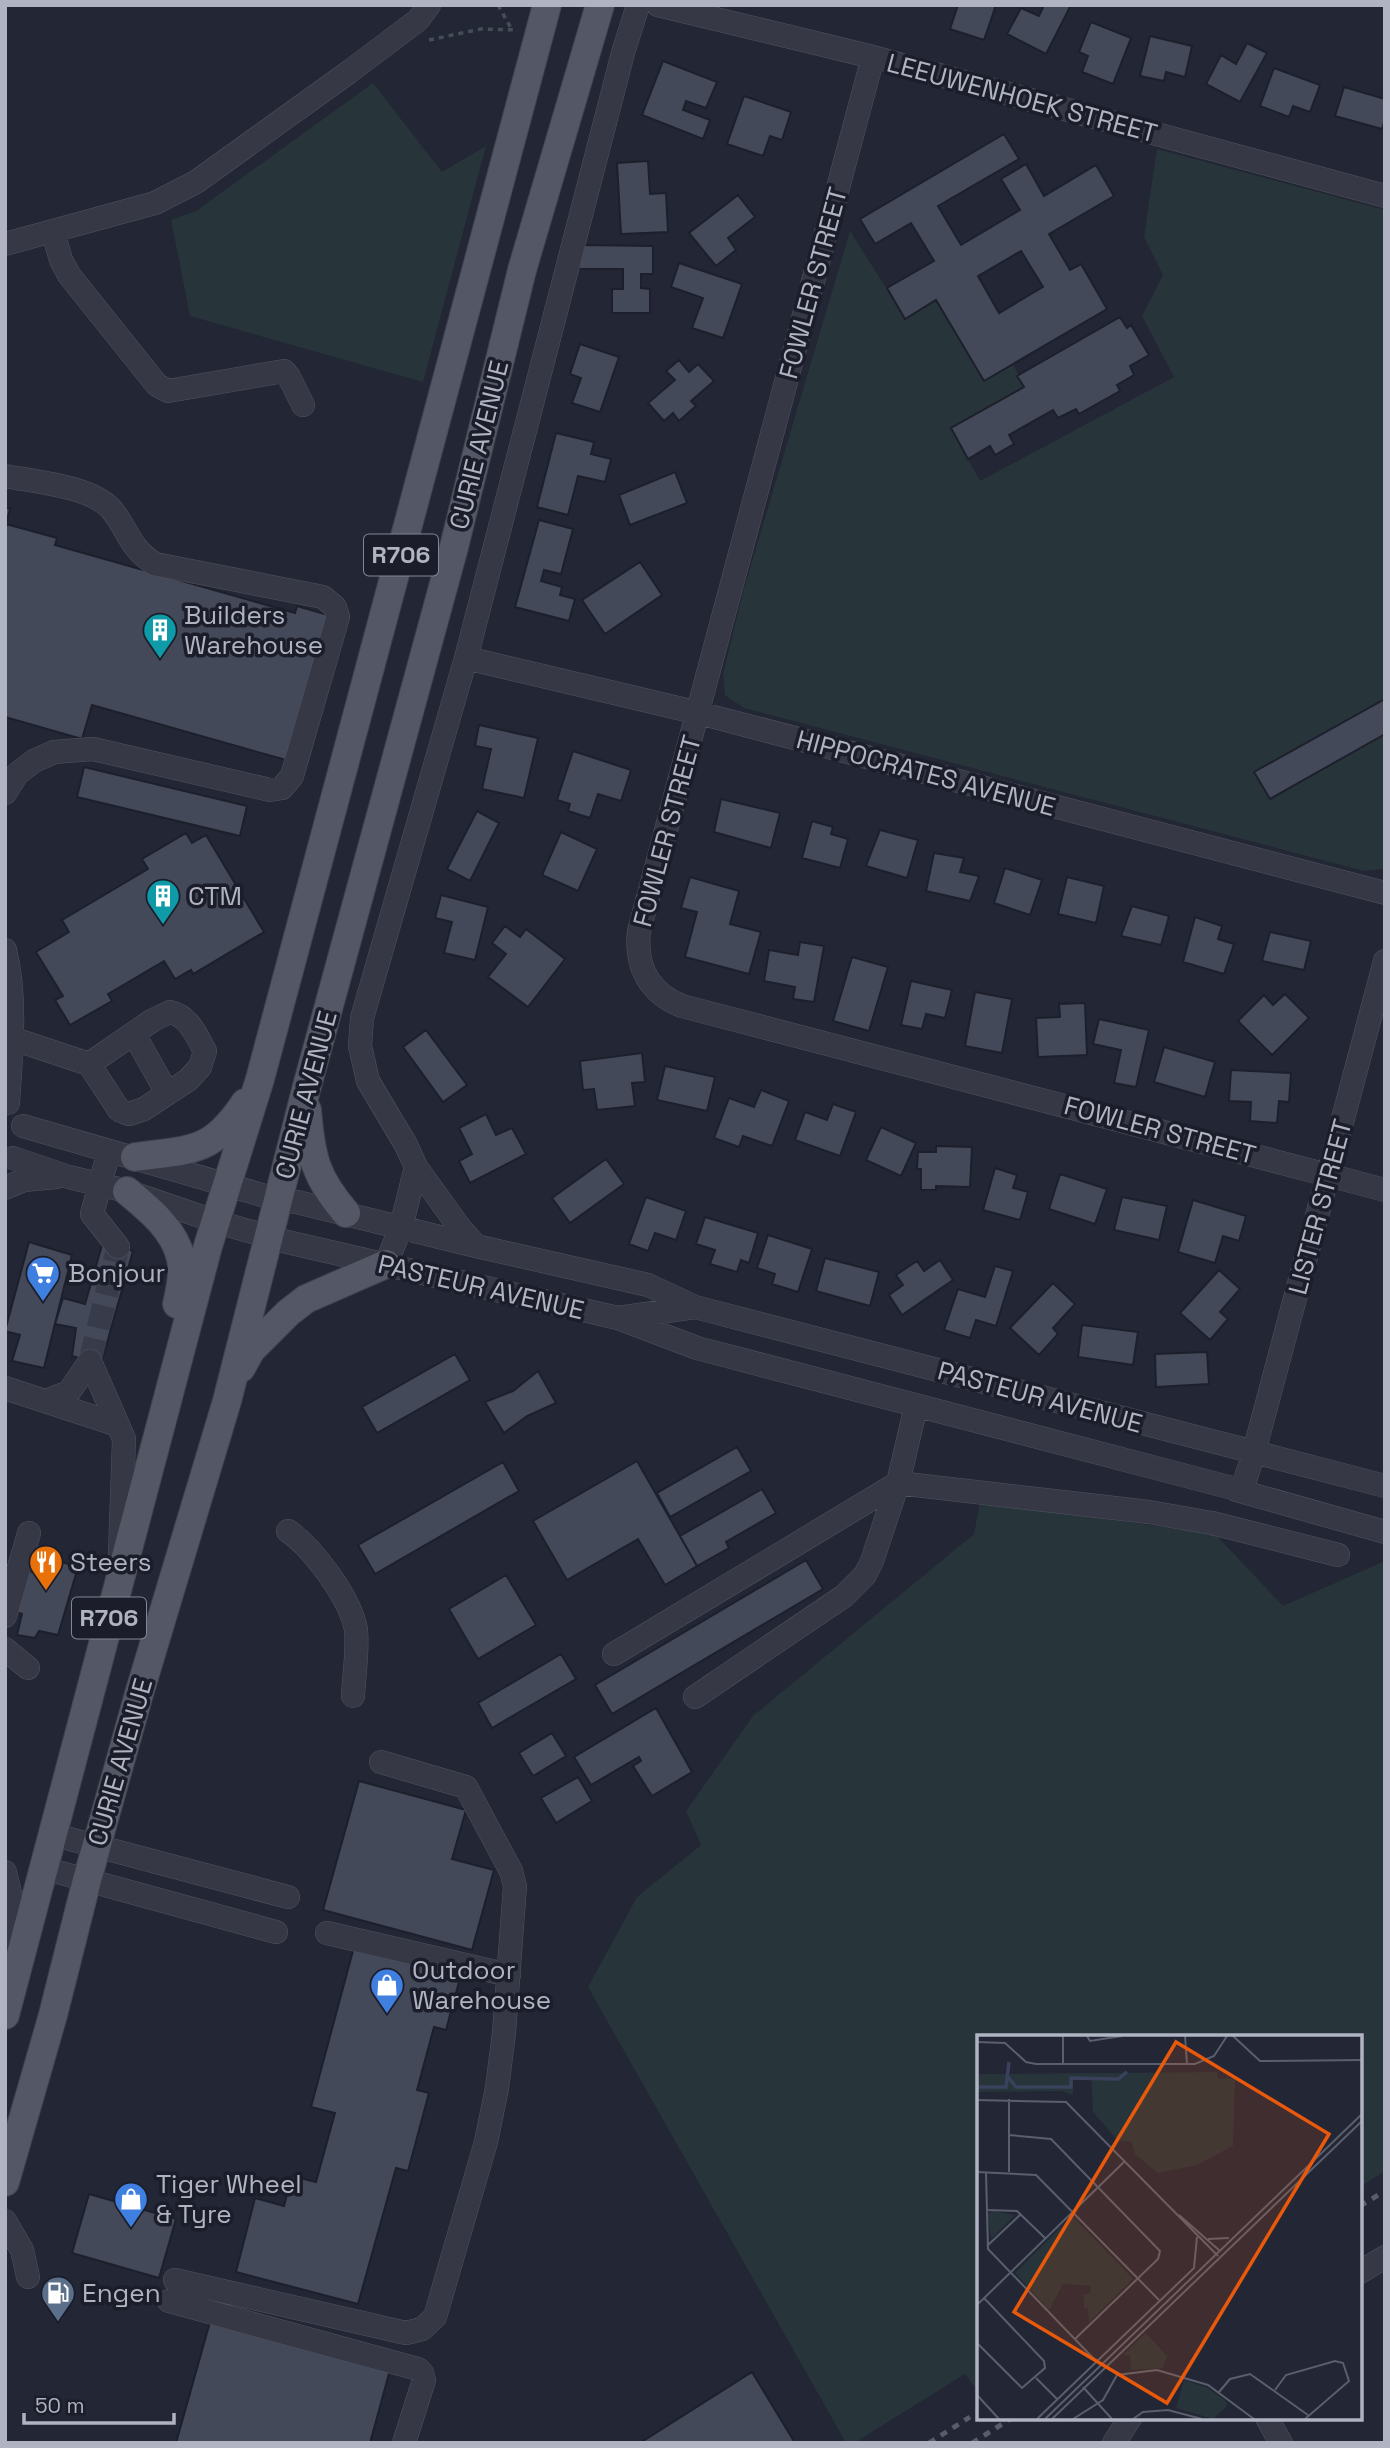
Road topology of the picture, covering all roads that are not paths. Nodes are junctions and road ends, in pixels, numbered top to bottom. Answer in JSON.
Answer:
{"nodes":[{"id":1,"x":429,"y":5,"type":"edge"},
{"id":2,"x":600,"y":5,"type":"edge"},
{"id":3,"x":638,"y":5,"type":"edge"},
{"id":4,"x":658,"y":5,"type":"edge"},
{"id":5,"x":544,"y":18,"type":"edge"},
{"id":6,"x":873,"y":57,"type":"junction"},
{"id":7,"x":1385,"y":196,"type":"edge"},
{"id":8,"x":53,"y":232,"type":"junction"},
{"id":9,"x":5,"y":244,"type":"edge"},
{"id":10,"x":303,"y":405,"type":"dead end"},
{"id":11,"x":5,"y":476,"type":"edge"},
{"id":12,"x":466,"y":658,"type":"junction"},
{"id":13,"x":699,"y":713,"type":"junction"},
{"id":14,"x":5,"y":793,"type":"edge"},
{"id":15,"x":1385,"y":893,"type":"edge"},
{"id":16,"x":5,"y":950,"type":"edge"},
{"id":17,"x":1385,"y":961,"type":"edge"},
{"id":18,"x":134,"y":1034,"type":"junction"},
{"id":19,"x":9,"y":1037,"type":"edge"},
{"id":20,"x":89,"y":1065,"type":"junction"},
{"id":21,"x":260,"y":1079,"type":"junction"},
{"id":22,"x":306,"y":1090,"type":"junction"},
{"id":23,"x":167,"y":1093,"type":"junction"},
{"id":24,"x":7,"y":1102,"type":"edge"},
{"id":25,"x":23,"y":1126,"type":"junction"},
{"id":26,"x":122,"y":1154,"type":"junction"},
{"id":27,"x":9,"y":1161,"type":"edge"},
{"id":28,"x":416,"y":1167,"type":"junction"},
{"id":29,"x":1328,"y":1176,"type":"junction"},
{"id":30,"x":69,"y":1177,"type":"junction"},
{"id":31,"x":228,"y":1185,"type":"junction"},
{"id":32,"x":5,"y":1188,"type":"edge"},
{"id":33,"x":113,"y":1188,"type":"junction"},
{"id":34,"x":1385,"y":1190,"type":"edge"},
{"id":35,"x":279,"y":1200,"type":"junction"},
{"id":36,"x":346,"y":1213,"type":"junction"},
{"id":37,"x":217,"y":1222,"type":"junction"},
{"id":38,"x":401,"y":1227,"type":"junction"},
{"id":39,"x":270,"y":1235,"type":"junction"},
{"id":40,"x":476,"y":1246,"type":"junction"},
{"id":41,"x":118,"y":1247,"type":"dead end"},
{"id":42,"x":386,"y":1264,"type":"junction"},
{"id":43,"x":695,"y":1307,"type":"junction"},
{"id":44,"x":618,"y":1318,"type":"junction"},
{"id":45,"x":5,"y":1388,"type":"edge"},
{"id":46,"x":46,"y":1401,"type":"junction"},
{"id":47,"x":227,"y":1401,"type":"junction"},
{"id":48,"x":916,"y":1406,"type":"junction"},
{"id":49,"x":162,"y":1421,"type":"junction"},
{"id":50,"x":118,"y":1425,"type":"junction"},
{"id":51,"x":1254,"y":1452,"type":"junction"},
{"id":52,"x":898,"y":1483,"type":"junction"},
{"id":53,"x":1385,"y":1486,"type":"edge"},
{"id":54,"x":1236,"y":1490,"type":"junction"},
{"id":55,"x":288,"y":1531,"type":"dead end"},
{"id":56,"x":1385,"y":1532,"type":"edge"},
{"id":57,"x":29,"y":1533,"type":"dead end"},
{"id":58,"x":1338,"y":1555,"type":"dead end"},
{"id":59,"x":120,"y":1580,"type":"junction"},
{"id":60,"x":5,"y":1616,"type":"edge"},
{"id":61,"x":5,"y":1649,"type":"edge"},
{"id":62,"x":614,"y":1654,"type":"dead end"},
{"id":63,"x":28,"y":1668,"type":"dead end"},
{"id":64,"x":353,"y":1696,"type":"dead end"},
{"id":65,"x":695,"y":1697,"type":"dead end"},
{"id":66,"x":381,"y":1762,"type":"dead end"},
{"id":67,"x":51,"y":1834,"type":"junction"},
{"id":68,"x":97,"y":1845,"type":"junction"},
{"id":69,"x":43,"y":1868,"type":"junction"},
{"id":70,"x":5,"y":1872,"type":"edge"},
{"id":71,"x":87,"y":1880,"type":"junction"},
{"id":72,"x":288,"y":1897,"type":"dead end"},
{"id":73,"x":276,"y":1932,"type":"dead end"},
{"id":74,"x":327,"y":1933,"type":"dead end"},
{"id":75,"x":17,"y":1971,"type":"junction"},
{"id":76,"x":509,"y":1975,"type":"junction"},
{"id":77,"x":5,"y":2015,"type":"edge"},
{"id":78,"x":5,"y":2182,"type":"edge"},
{"id":79,"x":5,"y":2221,"type":"edge"},
{"id":80,"x":1385,"y":2257,"type":"edge"},
{"id":81,"x":1362,"y":2271,"type":"edge"},
{"id":82,"x":28,"y":2277,"type":"dead end"},
{"id":83,"x":1129,"y":2420,"type":"edge"},
{"id":84,"x":1268,"y":2420,"type":"edge"},
{"id":85,"x":404,"y":2443,"type":"edge"},
{"id":86,"x":1114,"y":2443,"type":"edge"},
{"id":87,"x":1281,"y":2443,"type":"edge"}],
"edges":[{"from":1,"to":8,"type":"street"},
{"from":2,"to":22,"type":"main road","name":"CURIE AVENUE","number":"R706"},
{"from":3,"to":12,"type":"street","name":"CURIE AVENUE"},
{"from":4,"to":6,"type":"street","name":"LEEUWENHOEK STREET"},
{"from":5,"to":21,"type":"main road","name":"CURIE AVENUE","number":"R706"},
{"from":6,"to":7,"type":"street","name":"LEEUWENHOEK STREET"},
{"from":6,"to":13,"type":"street","name":"FOWLER STREET"},
{"from":8,"to":9,"type":"street"},
{"from":8,"to":10,"type":"street"},
{"from":11,"to":14,"type":"street"},
{"from":12,"to":13,"type":"street","name":"HIPPOCRATES AVENUE"},
{"from":12,"to":28,"type":"street","name":"CURIE AVENUE"},
{"from":13,"to":15,"type":"street","name":"HIPPOCRATES AVENUE"},
{"from":13,"to":29,"type":"street","name":"FOWLER STREET"},
{"from":16,"to":19,"type":"street"},
{"from":17,"to":29,"type":"street","name":"LISTER STREET"},
{"from":18,"to":20,"type":"street"},
{"from":18,"to":23,"type":"street"},
{"from":18,"to":23,"type":"street"},
{"from":19,"to":20,"type":"street"},
{"from":19,"to":24,"type":"street"},
{"from":20,"to":23,"type":"street"},
{"from":21,"to":26,"type":"main road"},
{"from":21,"to":31,"type":"main road","name":"CURIE AVENUE","number":"R706"},
{"from":22,"to":35,"type":"main road","name":"CURIE AVENUE","number":"R706"},
{"from":22,"to":36,"type":"main road"},
{"from":24,"to":25,"type":"street"},
{"from":25,"to":26,"type":"street","name":"PASTEUR AVENUE"},
{"from":25,"to":27,"type":"street"},
{"from":26,"to":31,"type":"street","name":"PASTEUR AVENUE"},
{"from":26,"to":33,"type":"street"},
{"from":27,"to":30,"type":"street"},
{"from":28,"to":38,"type":"street"},
{"from":28,"to":40,"type":"street","name":"CURIE AVENUE"},
{"from":29,"to":34,"type":"street","name":"FOWLER STREET"},
{"from":29,"to":51,"type":"street","name":"LISTER STREET"},
{"from":30,"to":32,"type":"street"},
{"from":30,"to":33,"type":"street","name":"PASTEUR AVENUE"},
{"from":31,"to":35,"type":"street","name":"PASTEUR AVENUE"},
{"from":31,"to":37,"type":"main road","name":"CURIE AVENUE","number":"R706"},
{"from":33,"to":37,"type":"street","name":"PASTEUR AVENUE"},
{"from":33,"to":41,"type":"street"},
{"from":33,"to":49,"type":"main road"},
{"from":35,"to":36,"type":"street","name":"PASTEUR AVENUE"},
{"from":35,"to":39,"type":"main road","name":"CURIE AVENUE","number":"R706"},
{"from":36,"to":38,"type":"street","name":"PASTEUR AVENUE"},
{"from":37,"to":39,"type":"street","name":"PASTEUR AVENUE"},
{"from":37,"to":49,"type":"main road","name":"CURIE AVENUE","number":"R706"},
{"from":38,"to":40,"type":"street","name":"PASTEUR AVENUE"},
{"from":38,"to":42,"type":"street"},
{"from":39,"to":42,"type":"street","name":"PASTEUR AVENUE"},
{"from":39,"to":47,"type":"main road","name":"CURIE AVENUE","number":"R706"},
{"from":40,"to":43,"type":"street","name":"PASTEUR AVENUE"},
{"from":42,"to":44,"type":"street","name":"PASTEUR AVENUE"},
{"from":42,"to":47,"type":"main road"},
{"from":43,"to":44,"type":"street","name":"PASTEUR AVENUE"},
{"from":43,"to":51,"type":"street","name":"PASTEUR AVENUE"},
{"from":44,"to":48,"type":"street"},
{"from":45,"to":46,"type":"street"},
{"from":46,"to":50,"type":"street"},
{"from":46,"to":50,"type":"street"},
{"from":47,"to":68,"type":"main road","name":"CURIE AVENUE","number":"R706"},
{"from":48,"to":52,"type":"street"},
{"from":48,"to":54,"type":"street"},
{"from":49,"to":59,"type":"main road","name":"CURIE AVENUE","number":"R706"},
{"from":50,"to":59,"type":"street"},
{"from":51,"to":53,"type":"street","name":"PASTEUR AVENUE"},
{"from":51,"to":54,"type":"street","name":"LISTER STREET"},
{"from":52,"to":58,"type":"street"},
{"from":52,"to":62,"type":"street"},
{"from":52,"to":65,"type":"street"},
{"from":54,"to":56,"type":"street"},
{"from":55,"to":64,"type":"street"},
{"from":57,"to":60,"type":"street"},
{"from":59,"to":67,"type":"main road","name":"CURIE AVENUE","number":"R706"},
{"from":61,"to":63,"type":"street"},
{"from":66,"to":76,"type":"street"},
{"from":67,"to":68,"type":"street"},
{"from":67,"to":69,"type":"main road","name":"CURIE AVENUE","number":"R706"},
{"from":68,"to":71,"type":"main road","name":"CURIE AVENUE","number":"R706"},
{"from":68,"to":72,"type":"street"},
{"from":69,"to":71,"type":"street"},
{"from":69,"to":75,"type":"main road","name":"CURIE AVENUE","number":"R706"},
{"from":70,"to":75,"type":"street"},
{"from":71,"to":73,"type":"street"},
{"from":71,"to":78,"type":"main road","name":"CURIE AVENUE","number":"R706"},
{"from":74,"to":76,"type":"street"},
{"from":75,"to":77,"type":"main road","name":"CURIE AVENUE","number":"R706"},
{"from":76,"to":85,"type":"street"},
{"from":79,"to":82,"type":"street"},
{"from":80,"to":81,"type":"street"},
{"from":83,"to":86,"type":"street"},
{"from":84,"to":87,"type":"street"}]}
